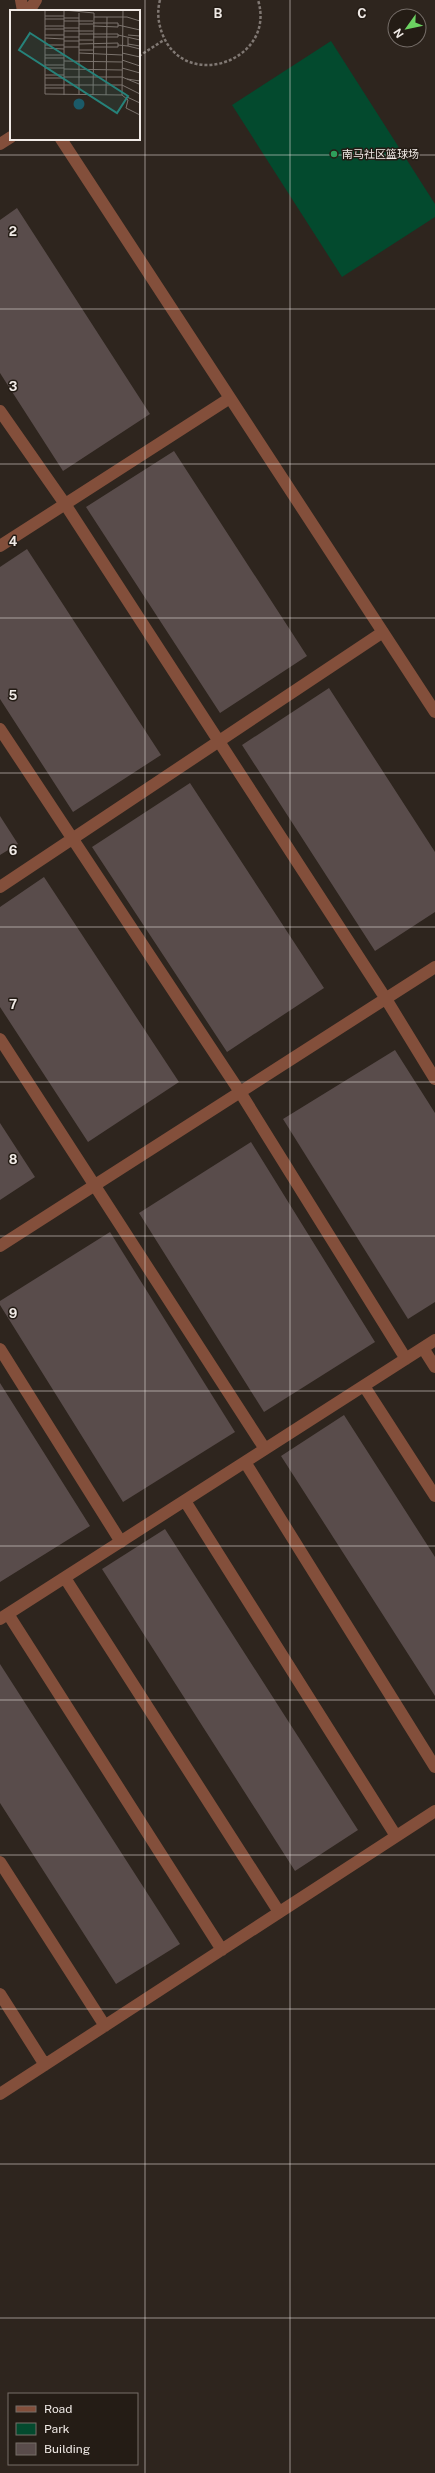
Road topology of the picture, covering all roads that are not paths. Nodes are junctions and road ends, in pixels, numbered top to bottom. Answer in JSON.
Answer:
{"nodes":[{"id":1,"x":21,"y":0,"type":"edge"},
{"id":2,"x":36,"y":0,"type":"edge"},
{"id":3,"x":23,"y":10,"type":"edge"},
{"id":4,"x":30,"y":10,"type":"edge"},
{"id":5,"x":10,"y":138,"type":"edge"},
{"id":6,"x":62,"y":140,"type":"edge"},
{"id":7,"x":0,"y":144,"type":"edge"},
{"id":8,"x":230,"y":398,"type":"junction"},
{"id":9,"x":0,"y":411,"type":"edge"},
{"id":10,"x":65,"y":504,"type":"junction"},
{"id":11,"x":0,"y":546,"type":"edge"},
{"id":12,"x":383,"y":632,"type":"junction"},
{"id":13,"x":435,"y":712,"type":"edge"},
{"id":14,"x":0,"y":728,"type":"edge"},
{"id":15,"x":219,"y":741,"type":"junction"},
{"id":16,"x":72,"y":839,"type":"junction"},
{"id":17,"x":0,"y":887,"type":"edge"},
{"id":18,"x":435,"y":967,"type":"edge"},
{"id":19,"x":386,"y":999,"type":"junction"},
{"id":20,"x":0,"y":1039,"type":"edge"},
{"id":21,"x":435,"y":1080,"type":"edge"},
{"id":22,"x":240,"y":1092,"type":"junction"},
{"id":23,"x":95,"y":1185,"type":"junction"},
{"id":24,"x":0,"y":1246,"type":"edge"},
{"id":25,"x":435,"y":1340,"type":"edge"},
{"id":26,"x":423,"y":1348,"type":"junction"},
{"id":27,"x":0,"y":1349,"type":"edge"},
{"id":28,"x":406,"y":1359,"type":"junction"},
{"id":29,"x":435,"y":1367,"type":"edge"},
{"id":30,"x":364,"y":1386,"type":"junction"},
{"id":31,"x":265,"y":1449,"type":"junction"},
{"id":32,"x":245,"y":1462,"type":"junction"},
{"id":33,"x":435,"y":1496,"type":"edge"},
{"id":34,"x":185,"y":1501,"type":"junction"},
{"id":35,"x":121,"y":1542,"type":"junction"},
{"id":36,"x":65,"y":1578,"type":"junction"},
{"id":37,"x":4,"y":1617,"type":"edge"},
{"id":38,"x":435,"y":1767,"type":"edge"},
{"id":39,"x":435,"y":1811,"type":"edge"},
{"id":40,"x":396,"y":1836,"type":"junction"},
{"id":41,"x":0,"y":1862,"type":"edge"},
{"id":42,"x":279,"y":1912,"type":"junction"},
{"id":43,"x":222,"y":1950,"type":"junction"},
{"id":44,"x":0,"y":1994,"type":"edge"},
{"id":45,"x":104,"y":2026,"type":"junction"},
{"id":46,"x":45,"y":2065,"type":"junction"},
{"id":47,"x":0,"y":2094,"type":"edge"}],
"edges":[{"from":1,"to":3,"type":"street"},
{"from":2,"to":4,"type":"street"},
{"from":5,"to":7,"type":"street"},
{"from":6,"to":8,"type":"street"},
{"from":8,"to":10,"type":"street"},
{"from":8,"to":12,"type":"street"},
{"from":9,"to":10,"type":"street"},
{"from":10,"to":11,"type":"street"},
{"from":10,"to":15,"type":"street"},
{"from":12,"to":13,"type":"street"},
{"from":12,"to":15,"type":"street"},
{"from":14,"to":16,"type":"street"},
{"from":15,"to":16,"type":"street"},
{"from":15,"to":19,"type":"street"},
{"from":16,"to":17,"type":"street"},
{"from":16,"to":22,"type":"street"},
{"from":18,"to":19,"type":"street"},
{"from":19,"to":21,"type":"street"},
{"from":19,"to":22,"type":"street"},
{"from":20,"to":23,"type":"street"},
{"from":22,"to":23,"type":"street"},
{"from":22,"to":28,"type":"street"},
{"from":23,"to":24,"type":"street"},
{"from":23,"to":31,"type":"street"},
{"from":25,"to":26,"type":"street"},
{"from":26,"to":28,"type":"street"},
{"from":26,"to":29,"type":"street"},
{"from":27,"to":35,"type":"street"},
{"from":28,"to":30,"type":"street"},
{"from":30,"to":31,"type":"street"},
{"from":30,"to":33,"type":"street"},
{"from":31,"to":32,"type":"street"},
{"from":32,"to":34,"type":"street"},
{"from":32,"to":38,"type":"street"},
{"from":34,"to":35,"type":"street"},
{"from":34,"to":40,"type":"street"},
{"from":35,"to":36,"type":"street"},
{"from":36,"to":37,"type":"street"},
{"from":36,"to":42,"type":"street"},
{"from":37,"to":43,"type":"street"},
{"from":39,"to":40,"type":"street"},
{"from":40,"to":42,"type":"street"},
{"from":41,"to":45,"type":"street"},
{"from":42,"to":43,"type":"street"},
{"from":43,"to":45,"type":"street"},
{"from":44,"to":46,"type":"street"},
{"from":45,"to":46,"type":"street"},
{"from":46,"to":47,"type":"street"}]}
